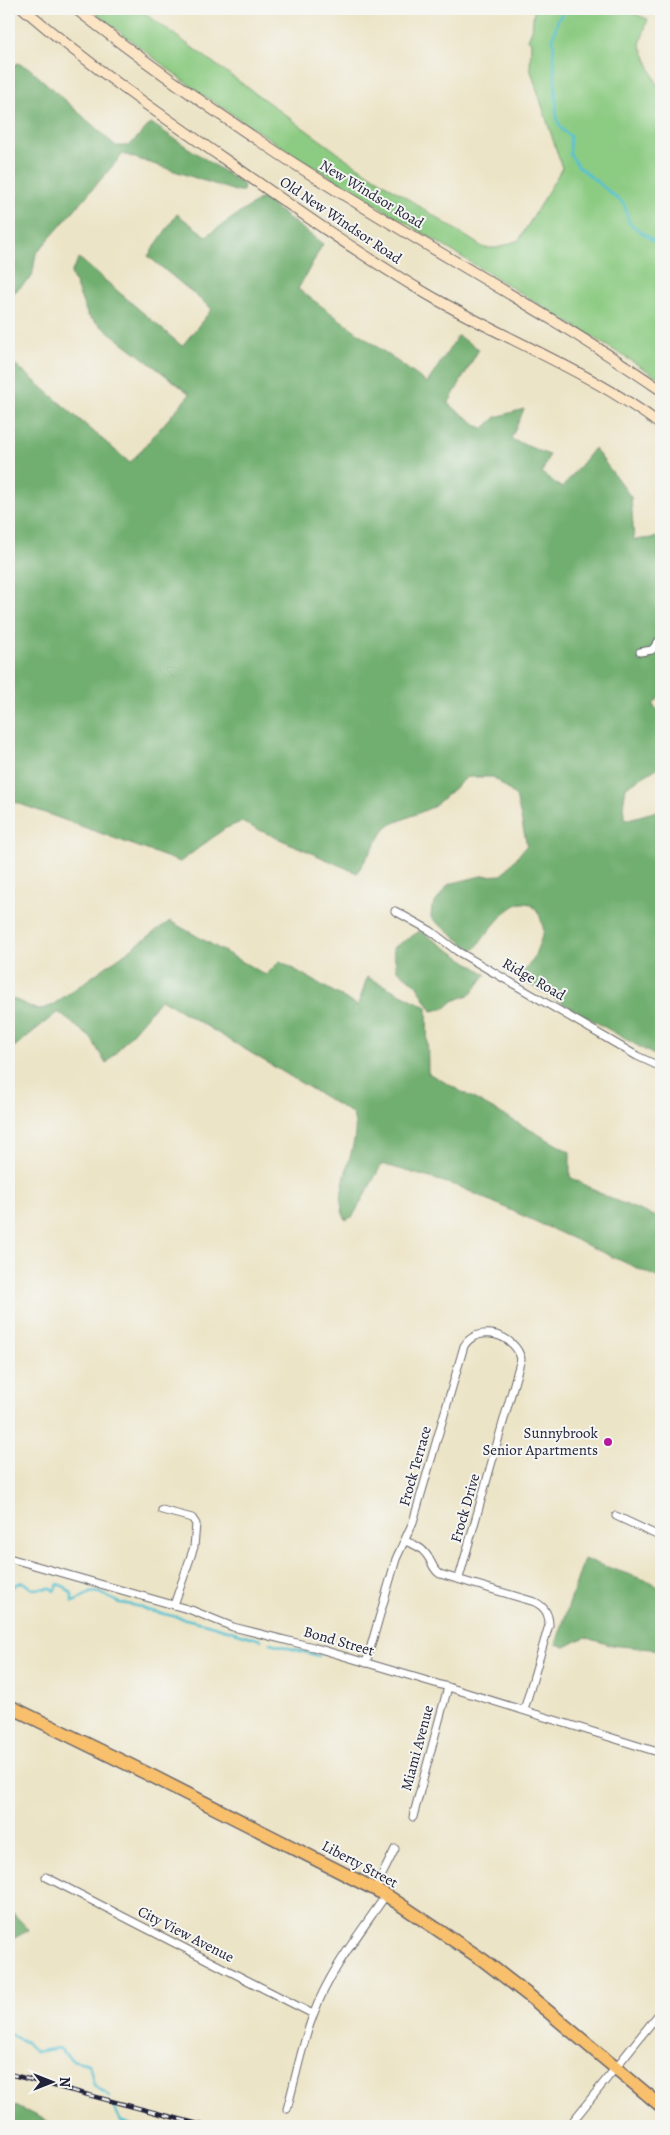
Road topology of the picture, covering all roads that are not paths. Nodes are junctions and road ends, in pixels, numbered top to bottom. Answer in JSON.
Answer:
{"nodes":[{"id":1,"x":24,"y":9,"type":"edge"},
{"id":2,"x":76,"y":9,"type":"edge"},
{"id":3,"x":661,"y":390,"type":"edge"},
{"id":4,"x":661,"y":425,"type":"edge"},
{"id":5,"x":661,"y":638,"type":"edge"},
{"id":6,"x":640,"y":652,"type":"dead end"},
{"id":7,"x":395,"y":911,"type":"dead end"},
{"id":8,"x":661,"y":1067,"type":"edge"},
{"id":9,"x":521,"y":1359,"type":"joint"},
{"id":10,"x":162,"y":1510,"type":"dead end"},
{"id":11,"x":616,"y":1516,"type":"dead end"},
{"id":12,"x":661,"y":1537,"type":"edge"},
{"id":13,"x":405,"y":1541,"type":"junction"},
{"id":14,"x":9,"y":1558,"type":"edge"},
{"id":15,"x":458,"y":1578,"type":"junction"},
{"id":16,"x":174,"y":1605,"type":"junction"},
{"id":17,"x":366,"y":1663,"type":"junction"},
{"id":18,"x":448,"y":1687,"type":"junction"},
{"id":19,"x":9,"y":1706,"type":"edge"},
{"id":20,"x":524,"y":1710,"type":"junction"},
{"id":21,"x":661,"y":1753,"type":"edge"},
{"id":22,"x":412,"y":1816,"type":"dead end"},
{"id":23,"x":394,"y":1849,"type":"dead end"},
{"id":24,"x":46,"y":1877,"type":"dead end"},
{"id":25,"x":380,"y":1892,"type":"junction"},
{"id":26,"x":661,"y":2011,"type":"edge"},
{"id":27,"x":313,"y":2014,"type":"junction"},
{"id":28,"x":616,"y":2068,"type":"junction"},
{"id":29,"x":661,"y":2106,"type":"edge"},
{"id":30,"x":287,"y":2109,"type":"dead end"},
{"id":31,"x":569,"y":2126,"type":"edge"}],
"edges":[{"from":1,"to":4,"type":"street","name":"Old New Windsor Road"},
{"from":2,"to":3,"type":"street","name":"New Windsor Road"},
{"from":5,"to":6,"type":"street"},
{"from":7,"to":8,"type":"street","name":"Ridge Road"},
{"from":9,"to":13,"type":"street","name":"Frock Terrace"},
{"from":9,"to":15,"type":"street","name":"Frock Drive"},
{"from":10,"to":16,"type":"street"},
{"from":11,"to":12,"type":"street"},
{"from":13,"to":15,"type":"street"},
{"from":13,"to":17,"type":"street","name":"Frock Terrace"},
{"from":14,"to":16,"type":"street","name":"Bond Street"},
{"from":15,"to":20,"type":"street"},
{"from":16,"to":17,"type":"street","name":"Bond Street"},
{"from":17,"to":18,"type":"street","name":"Bond Street"},
{"from":18,"to":20,"type":"street","name":"Bond Street"},
{"from":18,"to":22,"type":"street","name":"Miami Avenue"},
{"from":19,"to":25,"type":"highway","name":"Liberty Street"},
{"from":20,"to":21,"type":"street","name":"Bond Street"},
{"from":23,"to":25,"type":"street"},
{"from":24,"to":27,"type":"street","name":"City View Avenue"},
{"from":25,"to":27,"type":"street"},
{"from":25,"to":28,"type":"highway","name":"Liberty Street"},
{"from":26,"to":28,"type":"street"},
{"from":27,"to":30,"type":"street"},
{"from":28,"to":29,"type":"highway","name":"Liberty Street"},
{"from":28,"to":31,"type":"street"}]}
